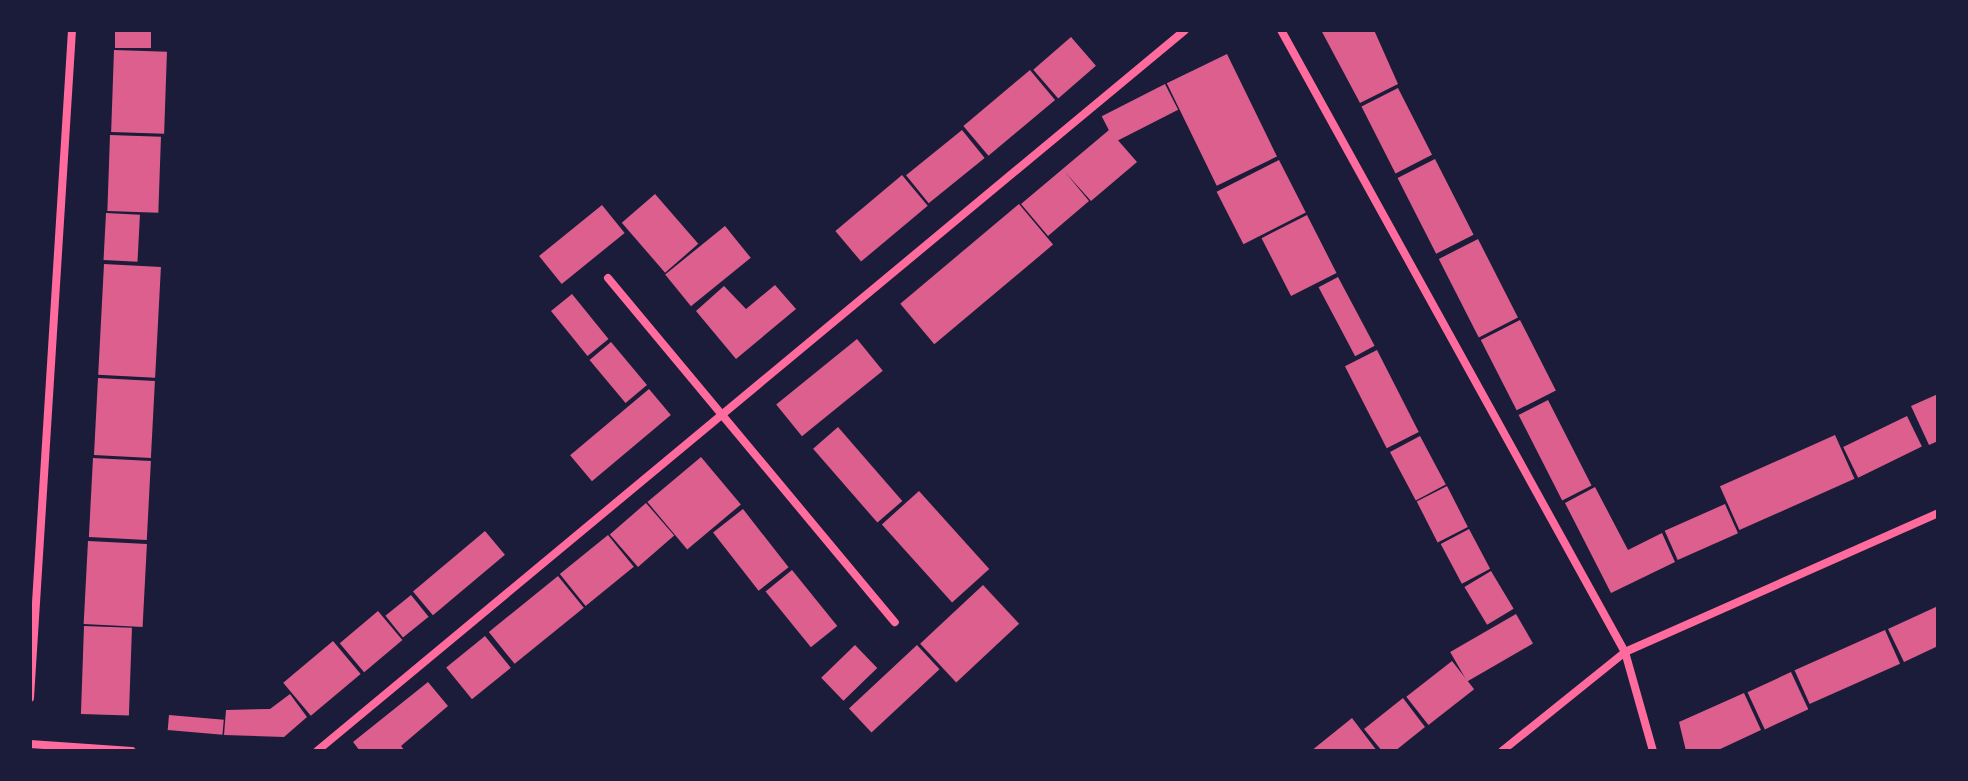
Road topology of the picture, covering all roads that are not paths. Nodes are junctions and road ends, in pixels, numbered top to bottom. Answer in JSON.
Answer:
{"nodes":[{"id":1,"x":72,"y":30,"type":"edge"},
{"id":2,"x":1185,"y":30,"type":"edge"},
{"id":3,"x":1281,"y":30,"type":"edge"},
{"id":4,"x":608,"y":278,"type":"dead end"},
{"id":5,"x":723,"y":416,"type":"junction"},
{"id":6,"x":1938,"y":513,"type":"edge"},
{"id":7,"x":895,"y":622,"type":"dead end"},
{"id":8,"x":1625,"y":652,"type":"junction"},
{"id":9,"x":30,"y":698,"type":"edge"},
{"id":10,"x":30,"y":744,"type":"edge"},
{"id":11,"x":132,"y":751,"type":"edge"},
{"id":12,"x":317,"y":751,"type":"edge"},
{"id":13,"x":1502,"y":751,"type":"edge"},
{"id":14,"x":1653,"y":751,"type":"edge"}],
"edges":[{"from":1,"to":9,"type":"street"},
{"from":2,"to":5,"type":"street"},
{"from":3,"to":8,"type":"street"},
{"from":4,"to":5,"type":"street"},
{"from":5,"to":7,"type":"street"},
{"from":5,"to":12,"type":"street"},
{"from":6,"to":8,"type":"street"},
{"from":8,"to":13,"type":"street"},
{"from":8,"to":14,"type":"street"},
{"from":10,"to":11,"type":"street"}]}
